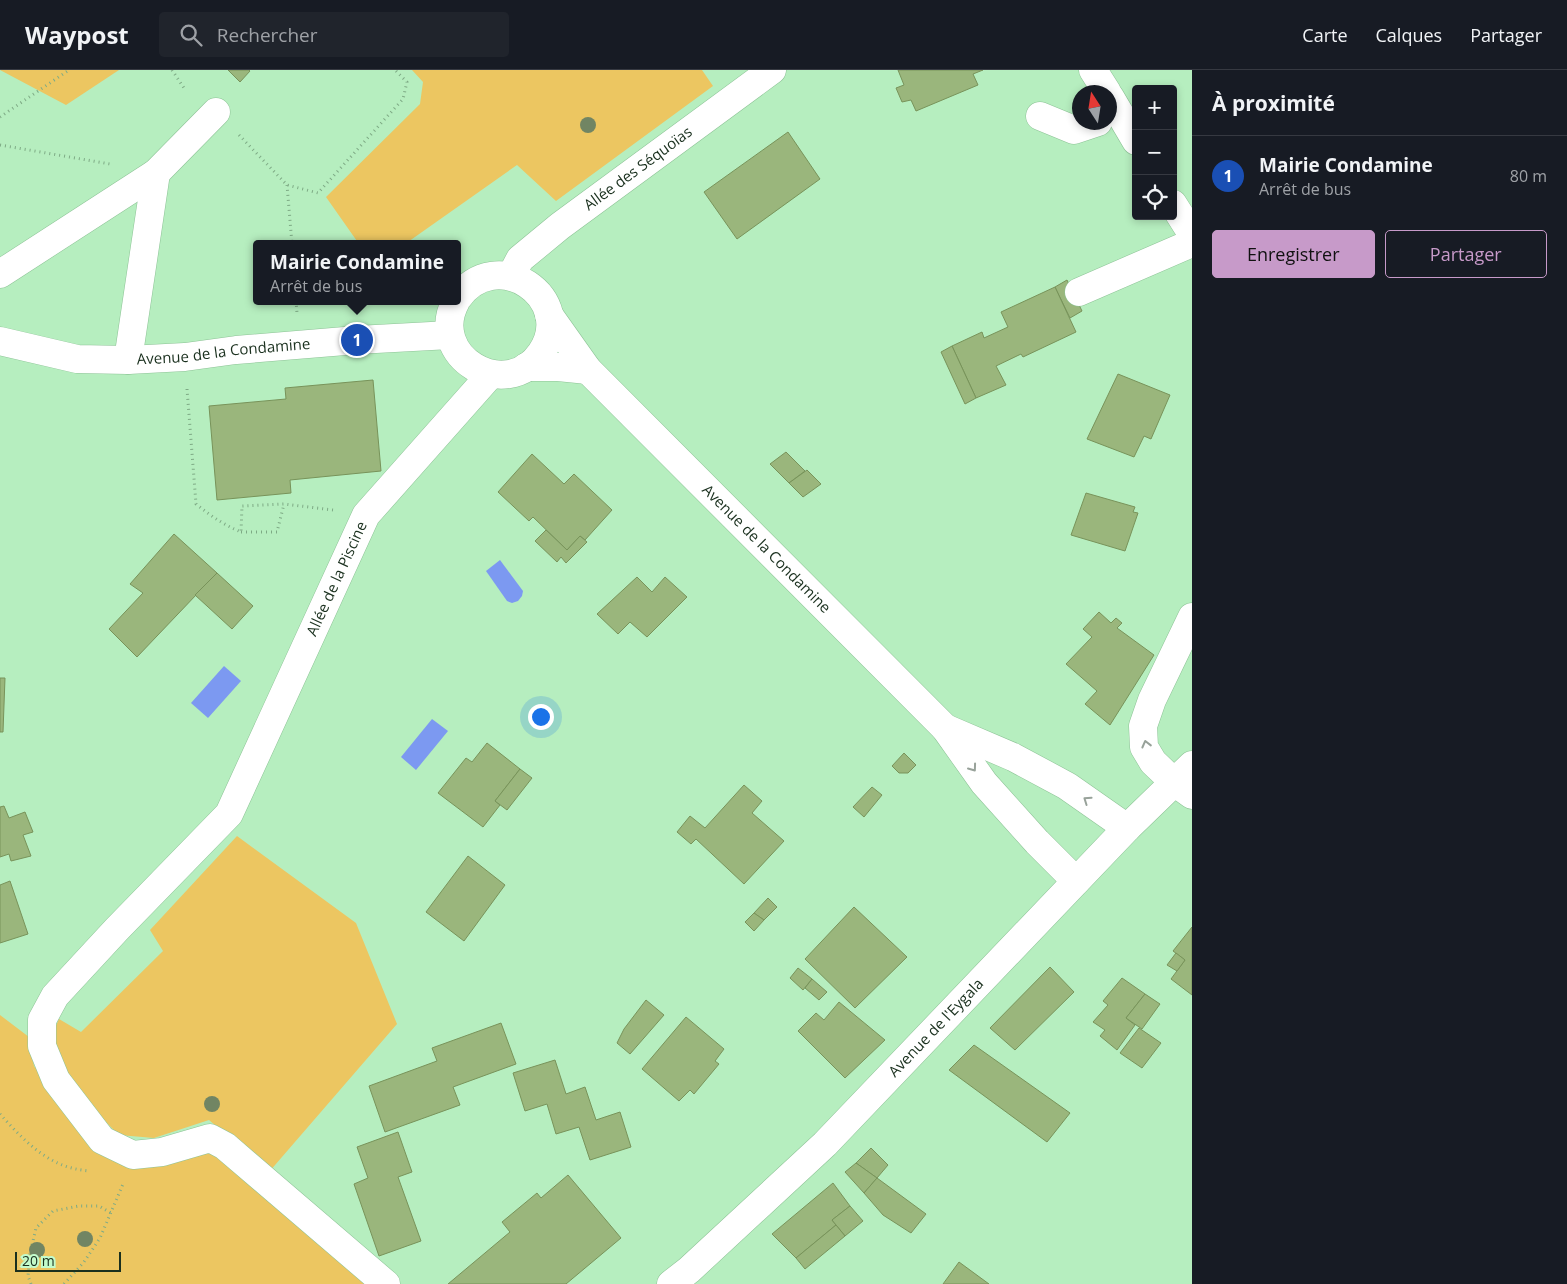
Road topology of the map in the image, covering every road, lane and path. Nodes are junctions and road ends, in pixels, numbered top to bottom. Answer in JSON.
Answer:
{"nodes":[{"id":1,"x":70,"y":70,"type":"edge"},
{"id":2,"x":172,"y":70,"type":"edge"},
{"id":3,"x":395,"y":70,"type":"edge"},
{"id":4,"x":742,"y":70,"type":"edge"},
{"id":5,"x":772,"y":70,"type":"edge"},
{"id":6,"x":1093,"y":70,"type":"edge"},
{"id":7,"x":1099,"y":85,"type":"edge"},
{"id":8,"x":184,"y":88,"type":"dead end"},
{"id":9,"x":728,"y":100,"type":"junction"},
{"id":10,"x":216,"y":112,"type":"dead end"},
{"id":11,"x":1040,"y":116,"type":"dead end"},
{"id":12,"x":0,"y":117,"type":"edge"},
{"id":13,"x":1117,"y":118,"type":"edge"},
{"id":14,"x":1072,"y":129,"type":"edge"},
{"id":15,"x":1132,"y":136,"type":"edge"},
{"id":16,"x":0,"y":145,"type":"edge"},
{"id":17,"x":262,"y":160,"type":"dead end"},
{"id":18,"x":156,"y":173,"type":"junction"},
{"id":19,"x":288,"y":185,"type":"junction"},
{"id":20,"x":1177,"y":210,"type":"edge"},
{"id":21,"x":1192,"y":234,"type":"edge"},
{"id":22,"x":292,"y":240,"type":"edge"},
{"id":23,"x":1192,"y":243,"type":"edge"},
{"id":24,"x":0,"y":274,"type":"edge"},
{"id":25,"x":511,"y":276,"type":"junction"},
{"id":26,"x":1079,"y":292,"type":"dead end"},
{"id":27,"x":461,"y":294,"type":"edge"},
{"id":28,"x":296,"y":305,"type":"edge"},
{"id":29,"x":454,"y":305,"type":"edge"},
{"id":30,"x":297,"y":312,"type":"dead end"},
{"id":31,"x":549,"y":315,"type":"junction"},
{"id":32,"x":450,"y":335,"type":"junction"},
{"id":33,"x":0,"y":340,"type":"edge"},
{"id":34,"x":185,"y":357,"type":"junction"},
{"id":35,"x":128,"y":360,"type":"junction"},
{"id":36,"x":526,"y":367,"type":"junction"},
{"id":37,"x":588,"y":370,"type":"junction"},
{"id":38,"x":491,"y":374,"type":"junction"},
{"id":39,"x":284,"y":504,"type":"junction"},
{"id":40,"x":366,"y":515,"type":"junction"},
{"id":41,"x":241,"y":532,"type":"junction"},
{"id":42,"x":1192,"y":617,"type":"edge"},
{"id":43,"x":945,"y":728,"type":"junction"},
{"id":44,"x":1186,"y":780,"type":"edge"},
{"id":45,"x":1127,"y":828,"type":"junction"},
{"id":46,"x":1076,"y":881,"type":"junction"},
{"id":47,"x":0,"y":1114,"type":"edge"},
{"id":48,"x":133,"y":1155,"type":"junction"},
{"id":49,"x":96,"y":1172,"type":"dead end"},
{"id":50,"x":111,"y":1213,"type":"junction"},
{"id":51,"x":30,"y":1284,"type":"edge"},
{"id":52,"x":64,"y":1284,"type":"edge"},
{"id":53,"x":386,"y":1284,"type":"edge"},
{"id":54,"x":671,"y":1284,"type":"edge"}],
"edges":[{"from":1,"to":12,"type":"path"},
{"from":2,"to":8,"type":"path"},
{"from":3,"to":19,"type":"path"},
{"from":4,"to":9,"type":"street"},
{"from":5,"to":9,"type":"street","name":"Allée des Séquoïas"},
{"from":6,"to":7,"type":"street"},
{"from":9,"to":25,"type":"street","name":"Allée des Séquoïas"},
{"from":10,"to":18,"type":"street"},
{"from":11,"to":14,"type":"street"},
{"from":13,"to":15,"type":"street"},
{"from":16,"to":18,"type":"path"},
{"from":17,"to":19,"type":"path"},
{"from":18,"to":24,"type":"street"},
{"from":18,"to":35,"type":"street"},
{"from":19,"to":22,"type":"path"},
{"from":20,"to":21,"type":"street"},
{"from":23,"to":26,"type":"street"},
{"from":25,"to":27,"type":"street"},
{"from":25,"to":31,"type":"street","name":"Avenue de la Condamine"},
{"from":28,"to":30,"type":"path"},
{"from":29,"to":32,"type":"street"},
{"from":31,"to":36,"type":"street"},
{"from":31,"to":37,"type":"street","name":"Avenue de la Condamine"},
{"from":32,"to":34,"type":"street","name":"Avenue de la Condamine"},
{"from":32,"to":38,"type":"street"},
{"from":33,"to":35,"type":"street","name":"Avenue de la Condamine"},
{"from":34,"to":35,"type":"street","name":"Avenue de la Condamine"},
{"from":34,"to":41,"type":"path"},
{"from":36,"to":37,"type":"street"},
{"from":36,"to":38,"type":"street"},
{"from":37,"to":43,"type":"street","name":"Avenue de la Condamine"},
{"from":38,"to":40,"type":"street","name":"Allée de la Piscine"},
{"from":39,"to":40,"type":"path"},
{"from":39,"to":41,"type":"path"},
{"from":39,"to":41,"type":"path"},
{"from":40,"to":48,"type":"street","name":"Allée de la Piscine"},
{"from":44,"to":42,"type":"street","one_way":true},
{"from":45,"to":43,"type":"street","name":"Avenue de la Condamine","one_way":true},
{"from":43,"to":46,"type":"street","name":"Avenue de la Condamine","one_way":true},
{"from":44,"to":45,"type":"street","name":"Avenue de l'Eygala"},
{"from":45,"to":46,"type":"street","name":"Avenue de l'Eygala"},
{"from":46,"to":54,"type":"street","name":"Avenue de l'Eygala"},
{"from":47,"to":49,"type":"path"},
{"from":48,"to":50,"type":"path"},
{"from":48,"to":53,"type":"street"},
{"from":50,"to":51,"type":"path"},
{"from":50,"to":52,"type":"path"}]}
